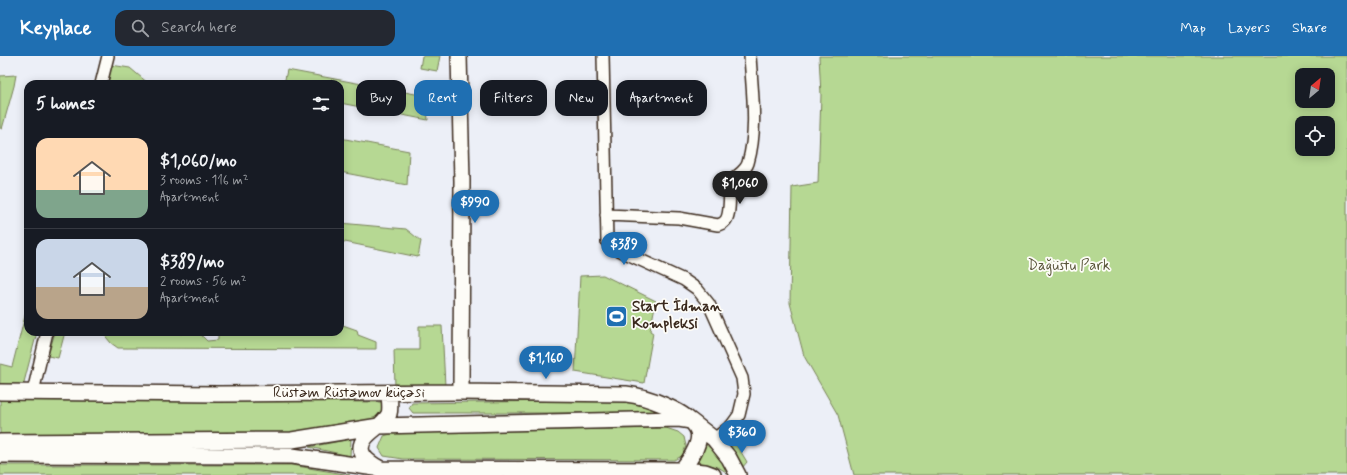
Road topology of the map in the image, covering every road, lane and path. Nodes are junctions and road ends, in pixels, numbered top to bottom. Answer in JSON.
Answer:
{"nodes":[{"id":1,"x":108,"y":56,"type":"edge"},
{"id":2,"x":459,"y":56,"type":"edge"},
{"id":3,"x":603,"y":56,"type":"edge"},
{"id":4,"x":750,"y":56,"type":"edge"},
{"id":5,"x":102,"y":80,"type":"edge"},
{"id":6,"x":606,"y":215,"type":"junction"},
{"id":7,"x":46,"y":336,"type":"edge"},
{"id":8,"x":0,"y":392,"type":"edge"},
{"id":9,"x":33,"y":392,"type":"junction"},
{"id":10,"x":461,"y":392,"type":"junction"},
{"id":11,"x":389,"y":393,"type":"junction"},
{"id":12,"x":691,"y":421,"type":"junction"},
{"id":13,"x":379,"y":426,"type":"junction"},
{"id":14,"x":0,"y":442,"type":"edge"},
{"id":15,"x":718,"y":443,"type":"junction"},
{"id":16,"x":0,"y":455,"type":"edge"},
{"id":17,"x":384,"y":472,"type":"edge"},
{"id":18,"x":679,"y":472,"type":"edge"},
{"id":19,"x":714,"y":475,"type":"edge"},
{"id":20,"x":738,"y":475,"type":"edge"}],
"edges":[{"from":1,"to":5,"type":"street"},
{"from":2,"to":10,"type":"main road"},
{"from":3,"to":6,"type":"street"},
{"from":4,"to":6,"type":"street"},
{"from":6,"to":15,"type":"street"},
{"from":7,"to":9,"type":"street"},
{"from":8,"to":9,"type":"main road","name":"Rüstəm Rüstəmov küçəsi"},
{"from":9,"to":11,"type":"main road","name":"Rüstəm Rüstəmov küçəsi"},
{"from":10,"to":11,"type":"main road","name":"Rüstəm Rüstəmov küçəsi"},
{"from":10,"to":12,"type":"main road","name":"Rüstəm Rüstəmov küçəsi"},
{"from":11,"to":13,"type":"main road"},
{"from":12,"to":13,"type":"main road"},
{"from":12,"to":15,"type":"main road","name":"Rüstəm Rüstəmov küçəsi"},
{"from":12,"to":18,"type":"main road"},
{"from":13,"to":14,"type":"main road"},
{"from":13,"to":17,"type":"main road"},
{"from":15,"to":20,"type":"main road","name":"Rüstəm Rüstəmov küçəsi"},
{"from":16,"to":17,"type":"main road"},
{"from":17,"to":18,"type":"main road"},
{"from":18,"to":19,"type":"main road"}]}
